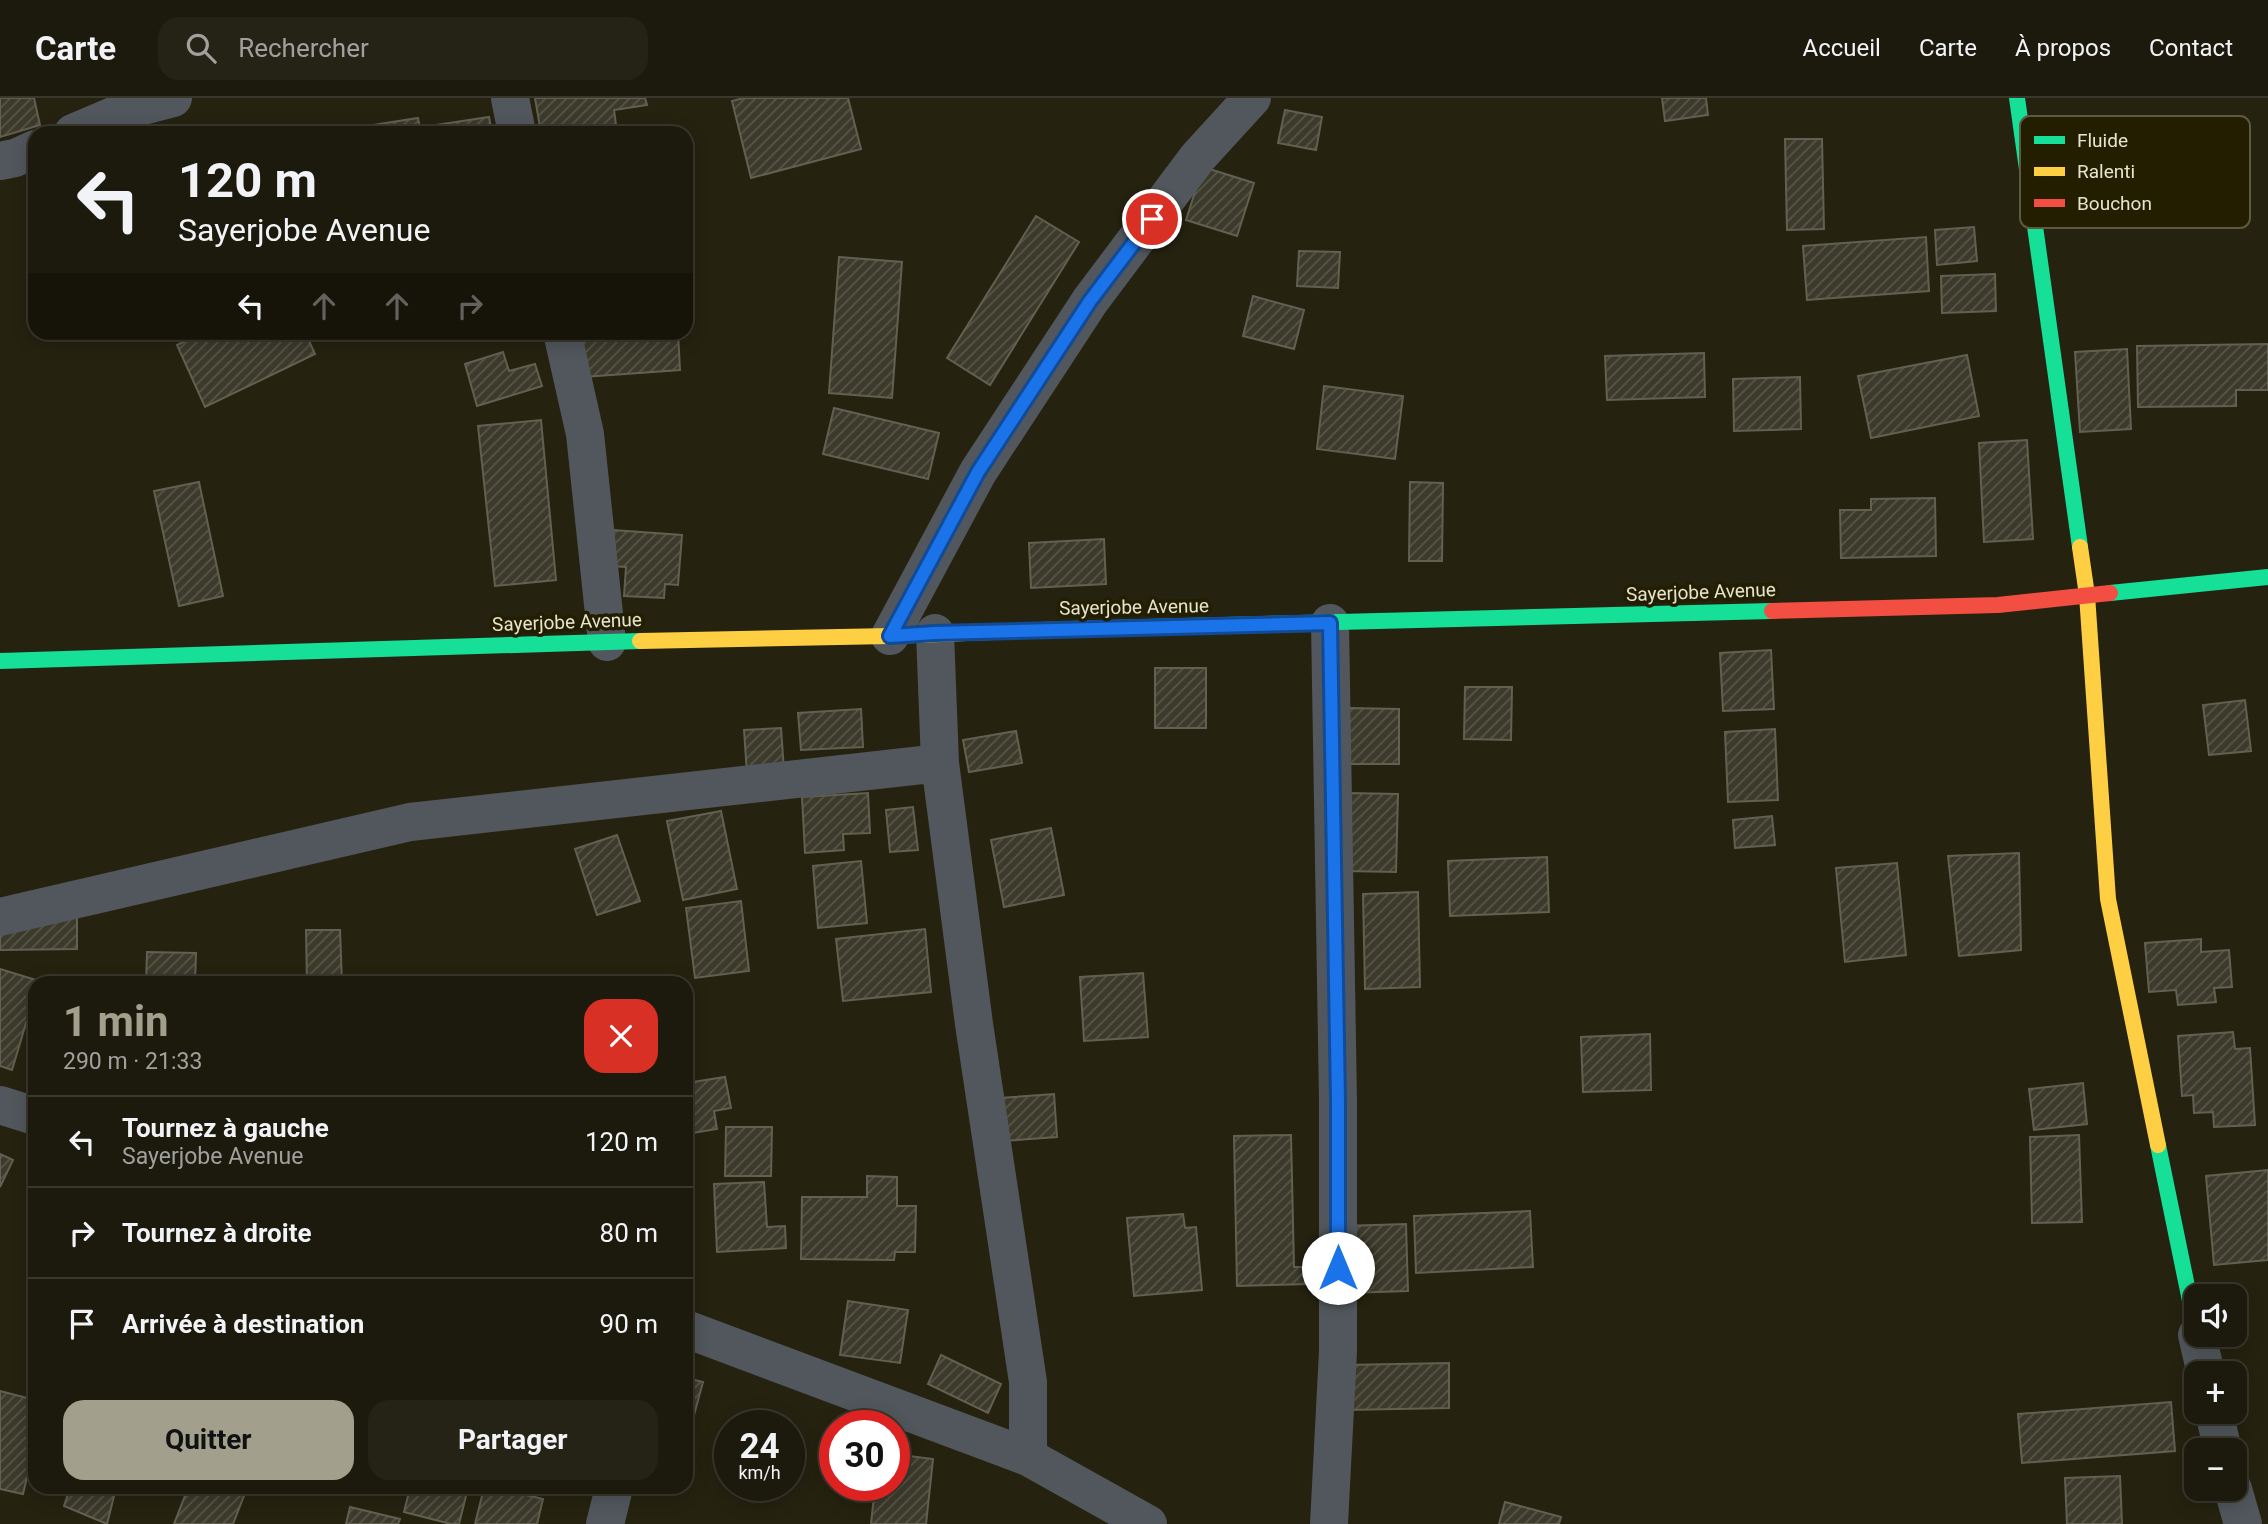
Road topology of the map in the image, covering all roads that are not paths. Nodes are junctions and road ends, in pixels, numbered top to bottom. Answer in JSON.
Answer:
{"nodes":[{"id":1,"x":173,"y":98,"type":"edge"},
{"id":2,"x":510,"y":98,"type":"edge"},
{"id":3,"x":1252,"y":98,"type":"edge"},
{"id":4,"x":2017,"y":98,"type":"edge"},
{"id":5,"x":2020,"y":119,"type":"edge"},
{"id":6,"x":89,"y":126,"type":"edge"},
{"id":7,"x":516,"y":126,"type":"edge"},
{"id":8,"x":28,"y":152,"type":"edge"},
{"id":9,"x":0,"y":160,"type":"edge"},
{"id":10,"x":2035,"y":228,"type":"edge"},
{"id":11,"x":564,"y":340,"type":"edge"},
{"id":12,"x":2268,"y":577,"type":"edge"},
{"id":13,"x":2087,"y":595,"type":"junction"},
{"id":14,"x":1330,"y":623,"type":"junction"},
{"id":15,"x":935,"y":633,"type":"junction"},
{"id":16,"x":890,"y":636,"type":"junction"},
{"id":17,"x":607,"y":642,"type":"junction"},
{"id":18,"x":0,"y":661,"type":"edge"},
{"id":19,"x":940,"y":762,"type":"junction"},
{"id":20,"x":0,"y":917,"type":"edge"},
{"id":21,"x":0,"y":1105,"type":"edge"},
{"id":22,"x":28,"y":1114,"type":"edge"},
{"id":23,"x":2187,"y":1284,"type":"edge"},
{"id":24,"x":693,"y":1332,"type":"edge"},
{"id":25,"x":1028,"y":1457,"type":"junction"},
{"id":26,"x":612,"y":1494,"type":"edge"},
{"id":27,"x":2236,"y":1501,"type":"edge"},
{"id":28,"x":605,"y":1524,"type":"edge"},
{"id":29,"x":1148,"y":1524,"type":"edge"},
{"id":30,"x":1329,"y":1524,"type":"edge"},
{"id":31,"x":2243,"y":1524,"type":"edge"}],
"edges":[{"from":1,"to":6,"type":"street"},
{"from":2,"to":7,"type":"street"},
{"from":3,"to":16,"type":"street"},
{"from":4,"to":5,"type":"street"},
{"from":8,"to":9,"type":"street"},
{"from":10,"to":13,"type":"street"},
{"from":11,"to":17,"type":"street"},
{"from":12,"to":13,"type":"street","name":"Sayerjobe Avenue"},
{"from":13,"to":14,"type":"street","name":"Sayerjobe Avenue"},
{"from":13,"to":23,"type":"street"},
{"from":14,"to":15,"type":"street","name":"Sayerjobe Avenue"},
{"from":14,"to":30,"type":"street"},
{"from":15,"to":16,"type":"street","name":"Sayerjobe Avenue"},
{"from":15,"to":19,"type":"street"},
{"from":16,"to":17,"type":"street","name":"Sayerjobe Avenue"},
{"from":17,"to":18,"type":"street","name":"Sayerjobe Avenue"},
{"from":19,"to":20,"type":"street"},
{"from":19,"to":25,"type":"street"},
{"from":21,"to":22,"type":"street"},
{"from":24,"to":25,"type":"street"},
{"from":25,"to":29,"type":"street"},
{"from":26,"to":28,"type":"street"},
{"from":27,"to":31,"type":"street"}]}
